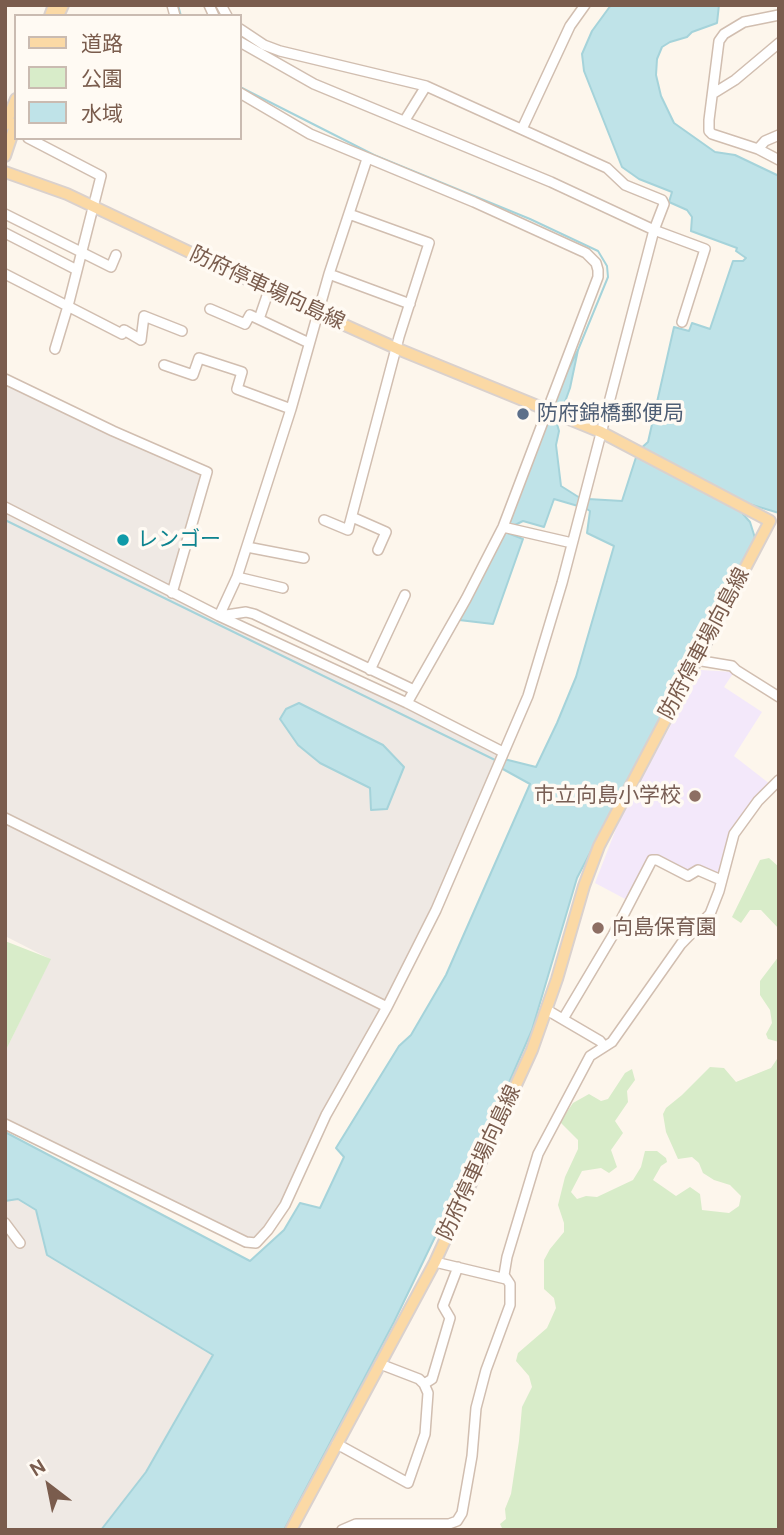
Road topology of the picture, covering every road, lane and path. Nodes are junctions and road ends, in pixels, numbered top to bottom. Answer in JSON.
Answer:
{"nodes":[{"id":1,"x":585,"y":5,"type":"edge"},
{"id":2,"x":779,"y":15,"type":"edge"},
{"id":3,"x":242,"y":30,"type":"edge"},
{"id":4,"x":242,"y":43,"type":"edge"},
{"id":5,"x":779,"y":43,"type":"edge"},
{"id":6,"x":426,"y":86,"type":"junction"},
{"id":7,"x":713,"y":93,"type":"junction"},
{"id":8,"x":242,"y":94,"type":"edge"},
{"id":9,"x":14,"y":111,"type":"edge"},
{"id":10,"x":405,"y":120,"type":"junction"},
{"id":11,"x":11,"y":128,"type":"edge"},
{"id":12,"x":522,"y":129,"type":"junction"},
{"id":13,"x":779,"y":135,"type":"edge"},
{"id":14,"x":32,"y":140,"type":"edge"},
{"id":15,"x":758,"y":149,"type":"junction"},
{"id":16,"x":5,"y":156,"type":"edge"},
{"id":17,"x":367,"y":159,"type":"junction"},
{"id":18,"x":779,"y":160,"type":"edge"},
{"id":19,"x":5,"y":172,"type":"edge"},
{"id":20,"x":92,"y":206,"type":"junction"},
{"id":21,"x":5,"y":214,"type":"edge"},
{"id":22,"x":349,"y":214,"type":"junction"},
{"id":23,"x":654,"y":230,"type":"junction"},
{"id":24,"x":5,"y":233,"type":"edge"},
{"id":25,"x":82,"y":253,"type":"junction"},
{"id":26,"x":116,"y":255,"type":"dead end"},
{"id":27,"x":77,"y":270,"type":"junction"},
{"id":28,"x":5,"y":274,"type":"edge"},
{"id":29,"x":329,"y":274,"type":"junction"},
{"id":30,"x":269,"y":290,"type":"junction"},
{"id":31,"x":410,"y":304,"type":"junction"},
{"id":32,"x":68,"y":306,"type":"junction"},
{"id":33,"x":210,"y":309,"type":"dead end"},
{"id":34,"x":318,"y":313,"type":"junction"},
{"id":35,"x":259,"y":319,"type":"junction"},
{"id":36,"x":682,"y":322,"type":"dead end"},
{"id":37,"x":182,"y":331,"type":"dead end"},
{"id":38,"x":309,"y":343,"type":"junction"},
{"id":39,"x":55,"y":349,"type":"dead end"},
{"id":40,"x":398,"y":349,"type":"junction"},
{"id":41,"x":164,"y":365,"type":"dead end"},
{"id":42,"x":5,"y":379,"type":"edge"},
{"id":43,"x":291,"y":409,"type":"junction"},
{"id":44,"x":547,"y":411,"type":"junction"},
{"id":45,"x":601,"y":432,"type":"junction"},
{"id":46,"x":5,"y":507,"type":"edge"},
{"id":47,"x":352,"y":517,"type":"junction"},
{"id":48,"x":324,"y":520,"type":"dead end"},
{"id":49,"x":774,"y":524,"type":"edge"},
{"id":50,"x":503,"y":527,"type":"junction"},
{"id":51,"x":572,"y":543,"type":"junction"},
{"id":52,"x":247,"y":547,"type":"junction"},
{"id":53,"x":377,"y":550,"type":"dead end"},
{"id":54,"x":304,"y":558,"type":"dead end"},
{"id":55,"x":237,"y":577,"type":"junction"},
{"id":56,"x":284,"y":588,"type":"dead end"},
{"id":57,"x":172,"y":593,"type":"junction"},
{"id":58,"x":405,"y":595,"type":"dead end"},
{"id":59,"x":219,"y":616,"type":"junction"},
{"id":60,"x":696,"y":660,"type":"junction"},
{"id":61,"x":370,"y":670,"type":"junction"},
{"id":62,"x":414,"y":690,"type":"junction"},
{"id":63,"x":779,"y":698,"type":"edge"},
{"id":64,"x":407,"y":702,"type":"junction"},
{"id":65,"x":503,"y":752,"type":"junction"},
{"id":66,"x":779,"y":780,"type":"edge"},
{"id":67,"x":5,"y":818,"type":"edge"},
{"id":68,"x":721,"y":880,"type":"junction"},
{"id":69,"x":387,"y":1007,"type":"junction"},
{"id":70,"x":547,"y":1010,"type":"junction"},
{"id":71,"x":563,"y":1019,"type":"junction"},
{"id":72,"x":604,"y":1046,"type":"junction"},
{"id":73,"x":5,"y":1124,"type":"edge"},
{"id":74,"x":5,"y":1223,"type":"edge"},
{"id":75,"x":20,"y":1243,"type":"dead end"},
{"id":76,"x":435,"y":1262,"type":"junction"},
{"id":77,"x":458,"y":1267,"type":"junction"},
{"id":78,"x":506,"y":1279,"type":"junction"},
{"id":79,"x":380,"y":1364,"type":"junction"},
{"id":80,"x":424,"y":1384,"type":"junction"},
{"id":81,"x":337,"y":1444,"type":"junction"},
{"id":82,"x":291,"y":1530,"type":"edge"},
{"id":83,"x":342,"y":1530,"type":"edge"}],
"edges":[{"from":1,"to":12,"type":"street"},
{"from":2,"to":7,"type":"street"},
{"from":3,"to":6,"type":"street"},
{"from":4,"to":10,"type":"street"},
{"from":5,"to":7,"type":"street"},
{"from":6,"to":10,"type":"street"},
{"from":6,"to":12,"type":"street"},
{"from":7,"to":15,"type":"street"},
{"from":8,"to":17,"type":"street"},
{"from":9,"to":11,"type":"main road"},
{"from":10,"to":23,"type":"street"},
{"from":11,"to":16,"type":"main road"},
{"from":12,"to":23,"type":"street"},
{"from":13,"to":15,"type":"street"},
{"from":14,"to":20,"type":"street"},
{"from":15,"to":18,"type":"street"},
{"from":17,"to":22,"type":"street"},
{"from":17,"to":44,"type":"street"},
{"from":19,"to":20,"type":"main road","name":"防府停車場向島線"},
{"from":20,"to":25,"type":"street"},
{"from":20,"to":30,"type":"main road","name":"防府停車場向島線"},
{"from":21,"to":25,"type":"street"},
{"from":22,"to":29,"type":"street"},
{"from":22,"to":31,"type":"street"},
{"from":23,"to":36,"type":"street"},
{"from":23,"to":45,"type":"street"},
{"from":24,"to":27,"type":"street"},
{"from":25,"to":26,"type":"street"},
{"from":25,"to":27,"type":"street"},
{"from":27,"to":32,"type":"street"},
{"from":28,"to":32,"type":"street"},
{"from":29,"to":31,"type":"street"},
{"from":29,"to":34,"type":"street"},
{"from":30,"to":34,"type":"main road","name":"防府停車場向島線"},
{"from":30,"to":35,"type":"street"},
{"from":31,"to":40,"type":"street"},
{"from":32,"to":37,"type":"street"},
{"from":32,"to":39,"type":"street"},
{"from":33,"to":35,"type":"street"},
{"from":34,"to":38,"type":"street"},
{"from":34,"to":40,"type":"main road","name":"防府停車場向島線"},
{"from":35,"to":38,"type":"street"},
{"from":38,"to":43,"type":"street"},
{"from":40,"to":44,"type":"main road","name":"防府停車場向島線"},
{"from":40,"to":47,"type":"street"},
{"from":41,"to":43,"type":"street"},
{"from":42,"to":57,"type":"street"},
{"from":43,"to":52,"type":"street"},
{"from":44,"to":45,"type":"main road","name":"防府停車場向島線"},
{"from":44,"to":50,"type":"street"},
{"from":45,"to":49,"type":"main road","name":"防府停車場向島線"},
{"from":45,"to":51,"type":"street"},
{"from":46,"to":57,"type":"street"},
{"from":47,"to":48,"type":"street"},
{"from":47,"to":53,"type":"street"},
{"from":49,"to":60,"type":"main road","name":"防府停車場向島線"},
{"from":50,"to":51,"type":"street"},
{"from":50,"to":62,"type":"street"},
{"from":51,"to":65,"type":"street"},
{"from":52,"to":54,"type":"street"},
{"from":52,"to":55,"type":"street"},
{"from":55,"to":56,"type":"street"},
{"from":55,"to":59,"type":"street"},
{"from":57,"to":59,"type":"street"},
{"from":58,"to":61,"type":"street"},
{"from":59,"to":61,"type":"street"},
{"from":59,"to":64,"type":"street"},
{"from":60,"to":63,"type":"street"},
{"from":60,"to":70,"type":"main road","name":"防府停車場向島線"},
{"from":61,"to":62,"type":"street"},
{"from":62,"to":64,"type":"street"},
{"from":64,"to":65,"type":"street"},
{"from":65,"to":69,"type":"street"},
{"from":66,"to":68,"type":"street"},
{"from":67,"to":69,"type":"street"},
{"from":68,"to":71,"type":"street"},
{"from":68,"to":72,"type":"street"},
{"from":69,"to":73,"type":"street"},
{"from":70,"to":71,"type":"street"},
{"from":70,"to":76,"type":"main road","name":"防府停車場向島線"},
{"from":71,"to":72,"type":"street"},
{"from":72,"to":78,"type":"street"},
{"from":74,"to":75,"type":"street"},
{"from":76,"to":77,"type":"street"},
{"from":76,"to":79,"type":"main road","name":"防府停車場向島線"},
{"from":77,"to":78,"type":"street"},
{"from":77,"to":80,"type":"street"},
{"from":78,"to":83,"type":"street"},
{"from":79,"to":80,"type":"street"},
{"from":79,"to":81,"type":"main road","name":"防府停車場向島線"},
{"from":80,"to":81,"type":"street"},
{"from":81,"to":82,"type":"main road","name":"防府停車場向島線"}]}
